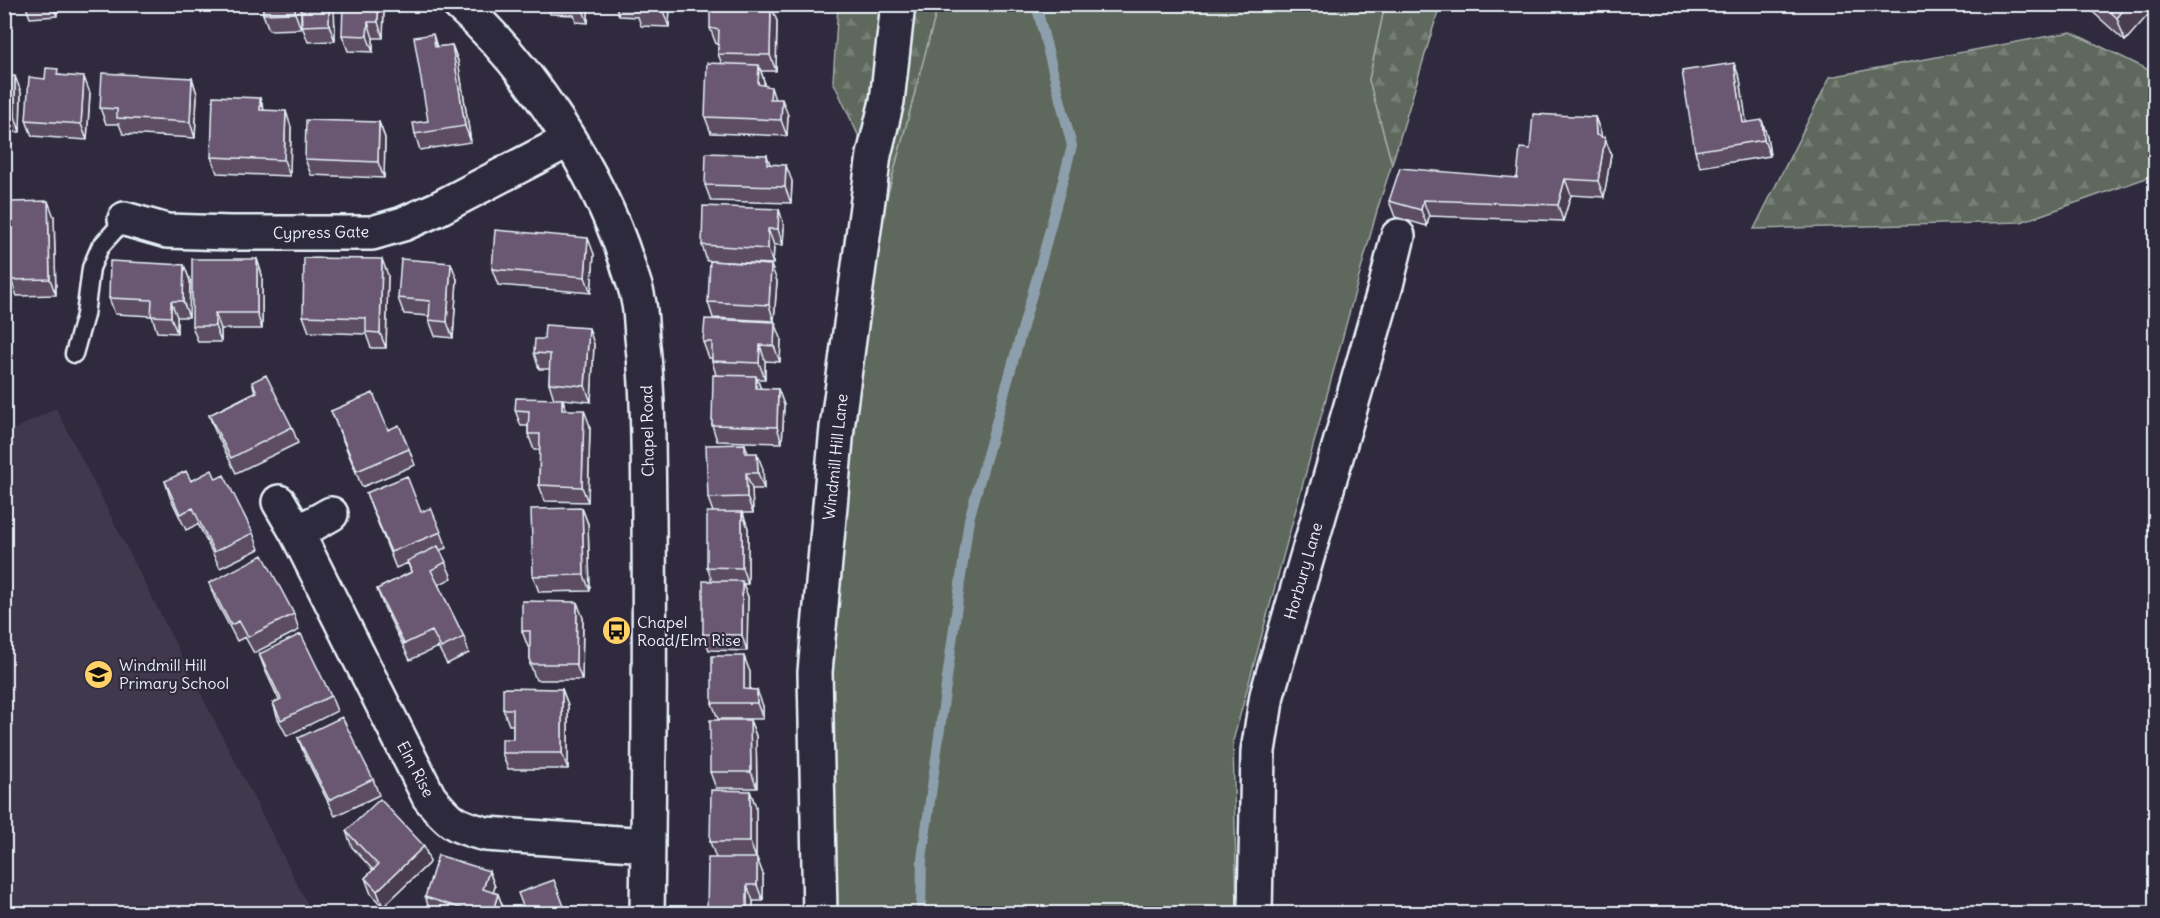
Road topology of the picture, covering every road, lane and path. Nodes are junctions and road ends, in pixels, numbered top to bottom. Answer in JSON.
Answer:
{"nodes":[{"id":1,"x":459,"y":4,"type":"edge"},
{"id":2,"x":898,"y":4,"type":"edge"},
{"id":3,"x":569,"y":140,"type":"junction"},
{"id":4,"x":124,"y":219,"type":"joint"},
{"id":5,"x":1398,"y":236,"type":"dead end"},
{"id":6,"x":74,"y":354,"type":"dead end"},
{"id":7,"x":279,"y":502,"type":"dead end"},
{"id":8,"x":331,"y":514,"type":"dead end"},
{"id":9,"x":297,"y":533,"type":"junction"},
{"id":10,"x":648,"y":845,"type":"junction"},
{"id":11,"x":647,"y":914,"type":"edge"},
{"id":12,"x":820,"y":914,"type":"edge"},
{"id":13,"x":1255,"y":914,"type":"edge"}],
"edges":[{"from":1,"to":3,"type":"street","name":"Chapel Road"},
{"from":2,"to":12,"type":"street","name":"Windmill Hill Lane"},
{"from":3,"to":4,"type":"street","name":"Cypress Gate"},
{"from":3,"to":10,"type":"street","name":"Chapel Road"},
{"from":4,"to":6,"type":"lane"},
{"from":5,"to":13,"type":"street","name":"Horbury Lane"},
{"from":7,"to":9,"type":"street","name":"Elm Rise"},
{"from":8,"to":9,"type":"street"},
{"from":9,"to":10,"type":"street","name":"Elm Rise"},
{"from":10,"to":11,"type":"street","name":"Chapel Road"}]}
